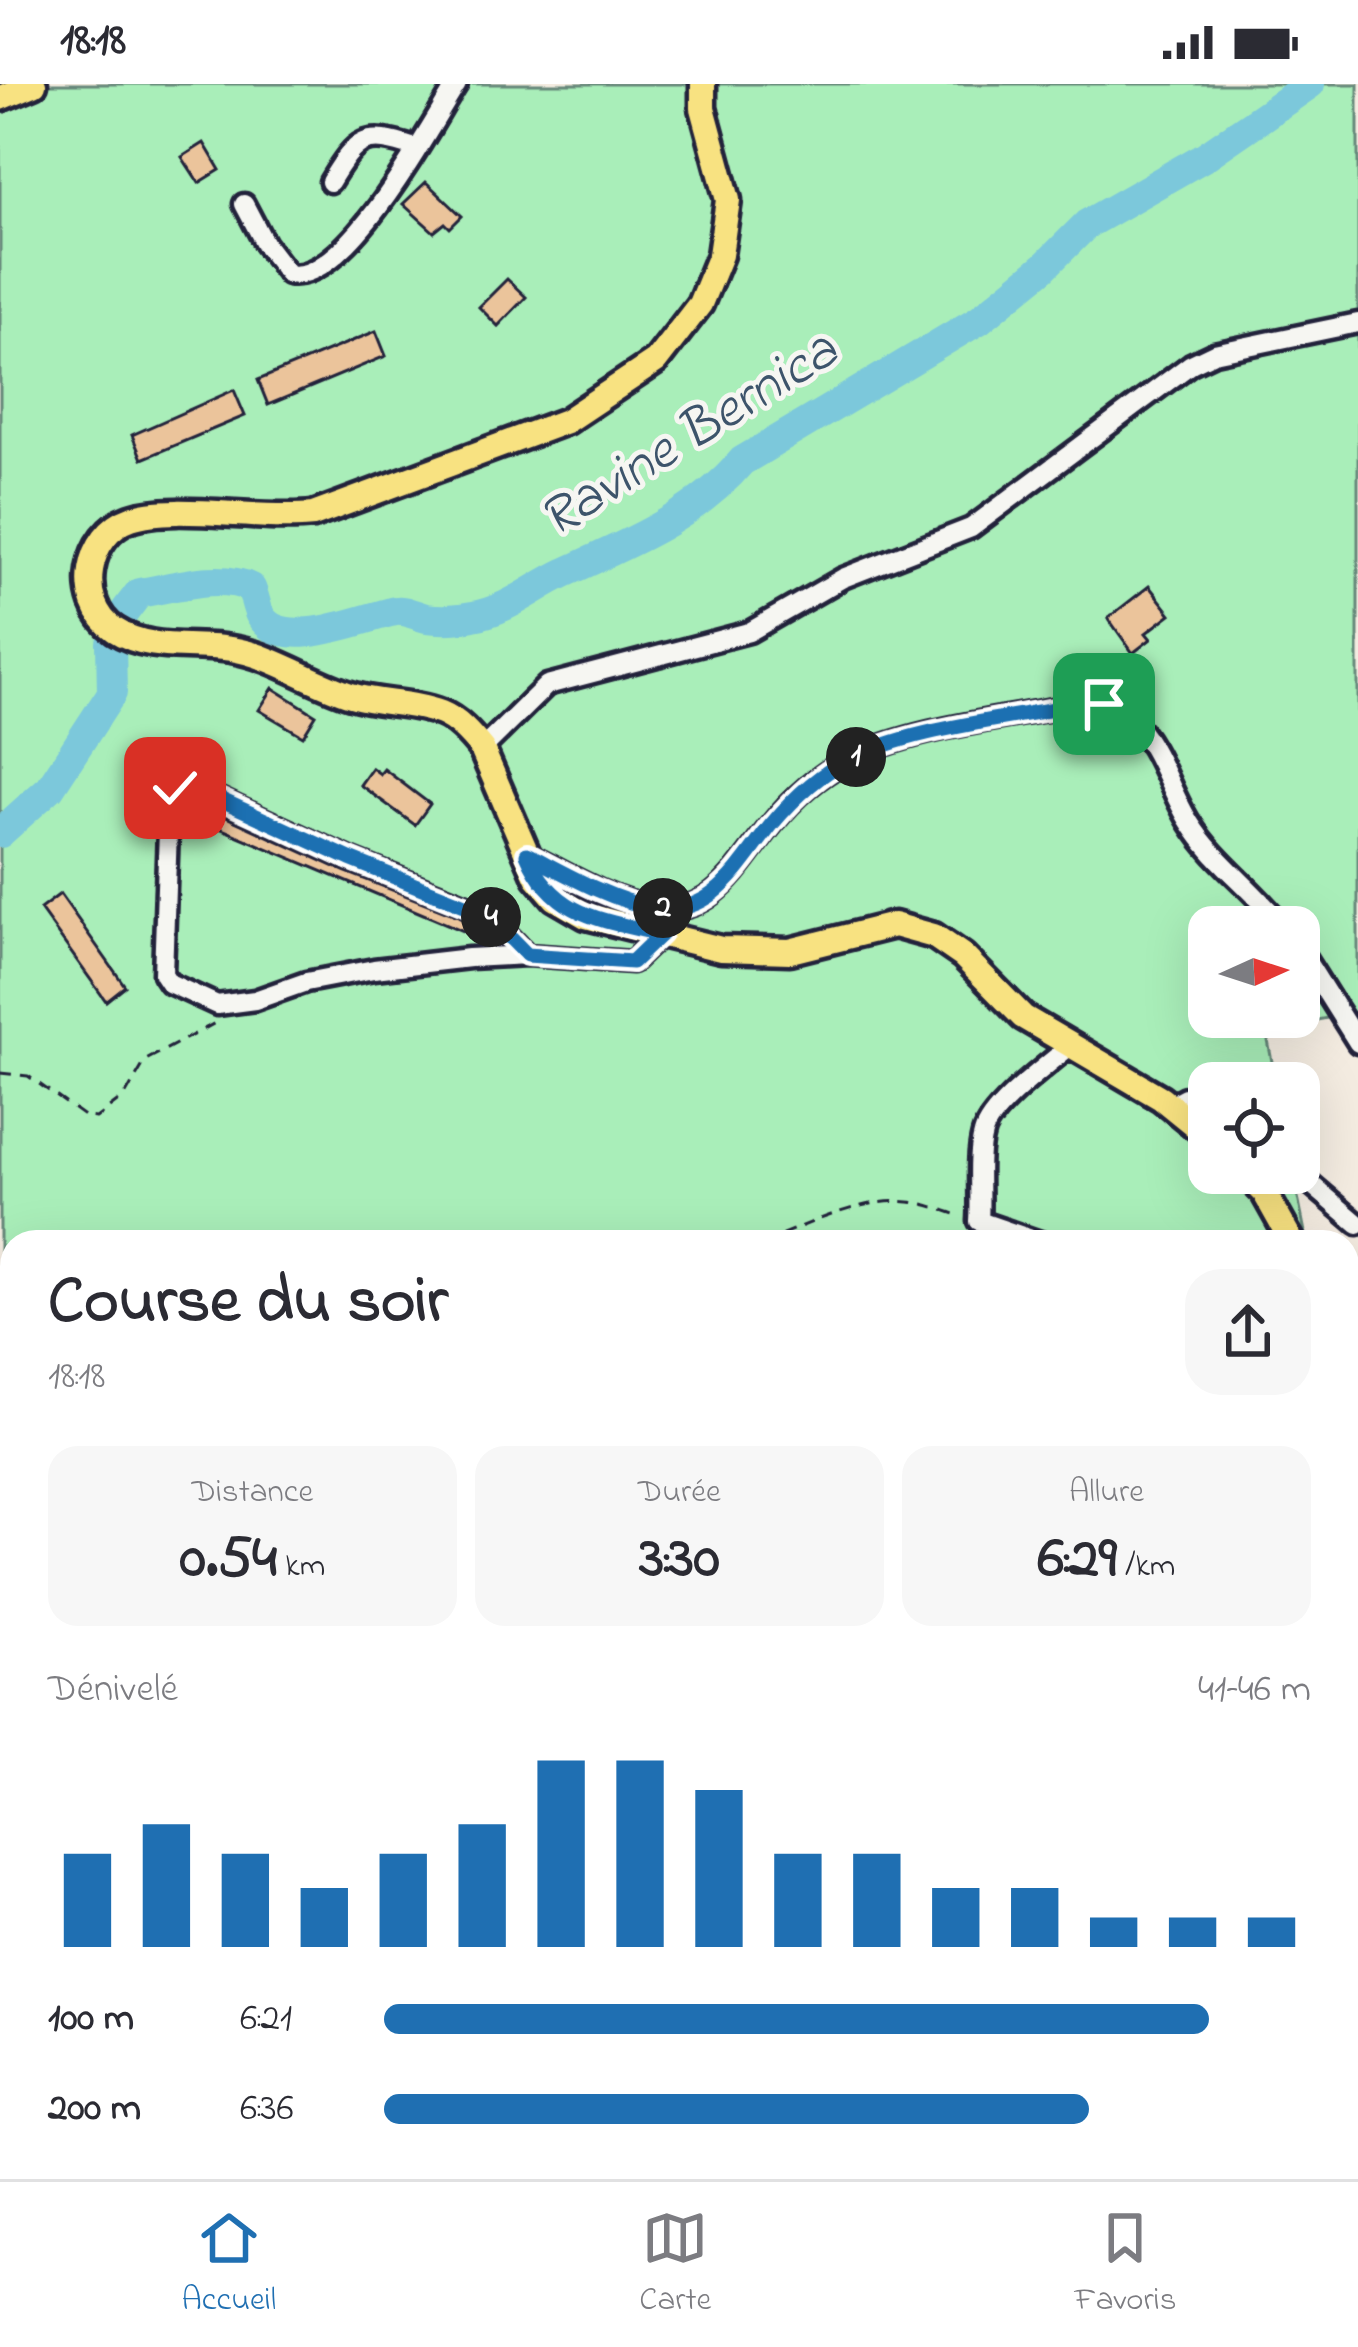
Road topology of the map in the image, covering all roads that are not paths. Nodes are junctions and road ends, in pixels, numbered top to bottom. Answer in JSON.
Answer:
{"nodes":[{"id":1,"x":34,"y":84,"type":"edge"},
{"id":2,"x":458,"y":84,"type":"edge"},
{"id":3,"x":703,"y":84,"type":"edge"},
{"id":4,"x":0,"y":98,"type":"edge"},
{"id":5,"x":415,"y":148,"type":"junction"},
{"id":6,"x":330,"y":182,"type":"dead end"},
{"id":7,"x":244,"y":204,"type":"dead end"},
{"id":8,"x":1358,"y":323,"type":"edge"},
{"id":9,"x":482,"y":749,"type":"junction"},
{"id":10,"x":527,"y":854,"type":"junction"},
{"id":11,"x":1267,"y":906,"type":"edge"},
{"id":12,"x":661,"y":934,"type":"junction"},
{"id":13,"x":527,"y":955,"type":"junction"},
{"id":14,"x":1320,"y":982,"type":"edge"},
{"id":15,"x":1358,"y":1043,"type":"edge"},
{"id":16,"x":1070,"y":1046,"type":"junction"},
{"id":17,"x":1188,"y":1097,"type":"edge"},
{"id":18,"x":1170,"y":1106,"type":"junction"},
{"id":19,"x":1188,"y":1120,"type":"edge"},
{"id":20,"x":1320,"y":1192,"type":"edge"},
{"id":21,"x":1265,"y":1194,"type":"edge"},
{"id":22,"x":1358,"y":1224,"type":"edge"},
{"id":23,"x":1005,"y":1230,"type":"edge"},
{"id":24,"x":1285,"y":1230,"type":"edge"}],
"edges":[{"from":1,"to":4,"type":"main road"},
{"from":2,"to":5,"type":"street"},
{"from":3,"to":9,"type":"main road"},
{"from":5,"to":6,"type":"street"},
{"from":5,"to":7,"type":"street"},
{"from":8,"to":9,"type":"street"},
{"from":9,"to":10,"type":"main road"},
{"from":10,"to":11,"type":"street"},
{"from":10,"to":12,"type":"main road"},
{"from":12,"to":13,"type":"street"},
{"from":12,"to":16,"type":"main road"},
{"from":13,"to":13,"type":"street"},
{"from":14,"to":15,"type":"street"},
{"from":16,"to":18,"type":"main road"},
{"from":16,"to":23,"type":"street"},
{"from":17,"to":18,"type":"street"},
{"from":18,"to":19,"type":"main road"},
{"from":20,"to":22,"type":"street"},
{"from":21,"to":24,"type":"main road"}]}
